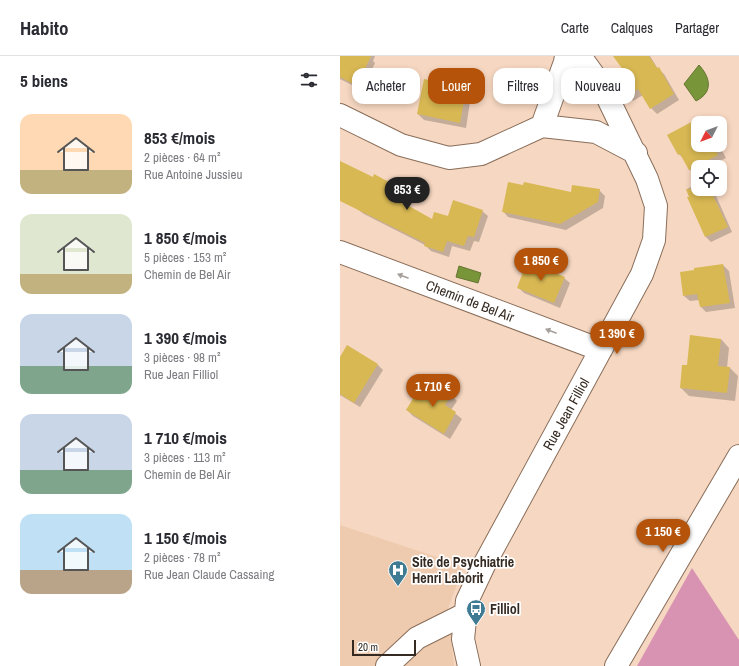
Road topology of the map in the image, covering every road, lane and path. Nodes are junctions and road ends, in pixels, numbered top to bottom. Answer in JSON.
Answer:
{"nodes":[{"id":1,"x":566,"y":56,"type":"edge"},
{"id":2,"x":580,"y":56,"type":"edge"},
{"id":3,"x":340,"y":115,"type":"edge"},
{"id":4,"x":542,"y":126,"type":"junction"},
{"id":5,"x":636,"y":153,"type":"junction"},
{"id":6,"x":340,"y":252,"type":"edge"},
{"id":7,"x":601,"y":350,"type":"junction"},
{"id":8,"x":739,"y":456,"type":"edge"},
{"id":9,"x":465,"y":614,"type":"junction"},
{"id":10,"x":387,"y":666,"type":"edge"},
{"id":11,"x":469,"y":666,"type":"edge"},
{"id":12,"x":616,"y":666,"type":"edge"}],
"edges":[{"from":1,"to":4,"type":"street"},
{"from":2,"to":5,"type":"street","name":"Rue Jean Filliol"},
{"from":3,"to":4,"type":"street"},
{"from":4,"to":5,"type":"street"},
{"from":5,"to":7,"type":"street","name":"Rue Jean Filliol"},
{"from":7,"to":6,"type":"street","name":"Chemin de Bel Air","one_way":true},
{"from":7,"to":9,"type":"street","name":"Rue Jean Filliol"},
{"from":8,"to":12,"type":"street"},
{"from":9,"to":10,"type":"street"},
{"from":9,"to":11,"type":"street","name":"Rue Jean Filliol"}]}
